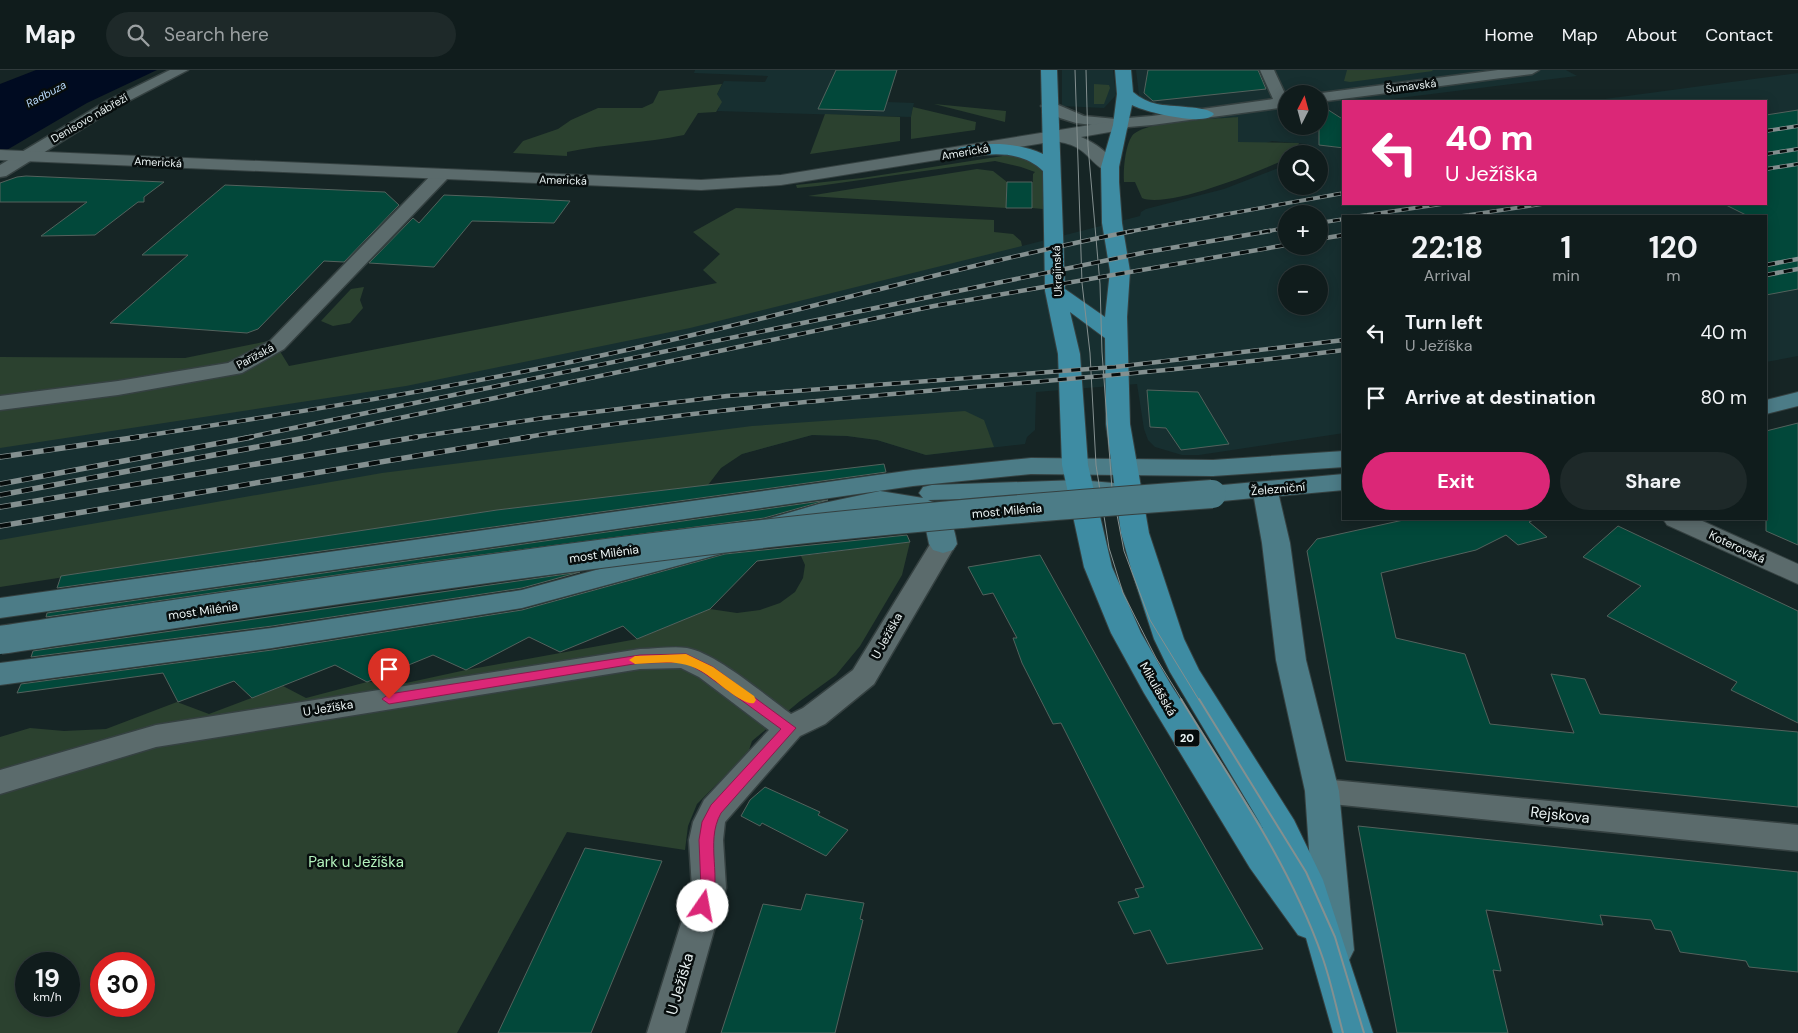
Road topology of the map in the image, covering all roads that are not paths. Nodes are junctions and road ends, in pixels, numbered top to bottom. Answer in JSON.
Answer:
{"nodes":[{"id":1,"x":181,"y":70,"type":"edge"},
{"id":2,"x":1049,"y":70,"type":"edge"},
{"id":3,"x":1123,"y":70,"type":"edge"},
{"id":4,"x":1267,"y":70,"type":"edge"},
{"id":5,"x":1532,"y":70,"type":"edge"},
{"id":6,"x":1278,"y":91,"type":"edge"},
{"id":7,"x":1125,"y":94,"type":"junction"},
{"id":8,"x":1328,"y":96,"type":"edge"},
{"id":9,"x":1278,"y":103,"type":"edge"},
{"id":10,"x":1049,"y":106,"type":"junction"},
{"id":11,"x":1206,"y":114,"type":"junction"},
{"id":12,"x":1121,"y":125,"type":"junction"},
{"id":13,"x":1052,"y":136,"type":"junction"},
{"id":14,"x":965,"y":152,"type":"junction"},
{"id":15,"x":0,"y":156,"type":"edge"},
{"id":16,"x":24,"y":157,"type":"junction"},
{"id":17,"x":1110,"y":166,"type":"junction"},
{"id":18,"x":1051,"y":169,"type":"junction"},
{"id":19,"x":0,"y":172,"type":"edge"},
{"id":20,"x":441,"y":175,"type":"junction"},
{"id":21,"x":1055,"y":291,"type":"junction"},
{"id":22,"x":1116,"y":335,"type":"junction"},
{"id":23,"x":1798,"y":400,"type":"edge"},
{"id":24,"x":0,"y":403,"type":"edge"},
{"id":25,"x":1767,"y":407,"type":"edge"},
{"id":26,"x":1342,"y":460,"type":"edge"},
{"id":27,"x":1077,"y":476,"type":"junction"},
{"id":28,"x":1125,"y":478,"type":"junction"},
{"id":29,"x":1342,"y":482,"type":"edge"},
{"id":30,"x":1266,"y":490,"type":"junction"},
{"id":31,"x":1212,"y":494,"type":"joint"},
{"id":32,"x":880,"y":499,"type":"junction"},
{"id":33,"x":1678,"y":520,"type":"edge"},
{"id":34,"x":942,"y":544,"type":"joint"},
{"id":35,"x":1798,"y":575,"type":"edge"},
{"id":36,"x":0,"y":608,"type":"edge"},
{"id":37,"x":0,"y":640,"type":"edge"},
{"id":38,"x":13,"y":672,"type":"edge"},
{"id":39,"x":789,"y":728,"type":"junction"},
{"id":40,"x":0,"y":782,"type":"edge"},
{"id":41,"x":1322,"y":791,"type":"junction"},
{"id":42,"x":1798,"y":838,"type":"edge"},
{"id":43,"x":1336,"y":970,"type":"junction"},
{"id":44,"x":666,"y":1033,"type":"edge"},
{"id":45,"x":1353,"y":1033,"type":"edge"}],
"edges":[{"from":1,"to":16,"type":"street","name":"Denisovo nábřeží"},
{"from":2,"to":10,"type":"main road","name":"Ukrajinská","number":"20"},
{"from":3,"to":7,"type":"main road","number":"20"},
{"from":4,"to":6,"type":"street"},
{"from":5,"to":8,"type":"street","name":"Šumavská"},
{"from":7,"to":11,"type":"main road"},
{"from":7,"to":12,"type":"main road","number":"20"},
{"from":9,"to":11,"type":"street"},
{"from":10,"to":12,"type":"street"},
{"from":10,"to":13,"type":"main road","name":"Ukrajinská","number":"20"},
{"from":11,"to":12,"type":"street"},
{"from":12,"to":13,"type":"street","name":"Americká"},
{"from":12,"to":17,"type":"main road","number":"20"},
{"from":13,"to":14,"type":"street","name":"Americká"},
{"from":13,"to":17,"type":"street"},
{"from":13,"to":18,"type":"main road","name":"Ukrajinská","number":"20"},
{"from":14,"to":18,"type":"main road"},
{"from":14,"to":20,"type":"street","name":"Americká"},
{"from":15,"to":16,"type":"street","name":"Americká"},
{"from":16,"to":19,"type":"street","name":"Denisovo nábřeží"},
{"from":16,"to":20,"type":"street","name":"Americká"},
{"from":17,"to":22,"type":"main road","number":"20"},
{"from":18,"to":21,"type":"main road","name":"Ukrajinská","number":"20"},
{"from":20,"to":24,"type":"street","name":"Pařížská"},
{"from":21,"to":22,"type":"main road"},
{"from":21,"to":27,"type":"main road","name":"Ukrajinská","number":"20"},
{"from":22,"to":28,"type":"main road","number":"20"},
{"from":23,"to":25,"type":"main road"},
{"from":26,"to":28,"type":"main road"},
{"from":27,"to":28,"type":"main road"},
{"from":27,"to":32,"type":"main road"},
{"from":27,"to":36,"type":"main road"},
{"from":27,"to":43,"type":"main road","name":"Mikulášská","number":"20"},
{"from":28,"to":43,"type":"main road","name":"Mikulášská","number":"20"},
{"from":29,"to":30,"type":"main road","name":"Železniční"},
{"from":30,"to":31,"type":"main road","name":"Železniční"},
{"from":30,"to":41,"type":"main road"},
{"from":31,"to":37,"type":"main road","name":"most Milénia","bridge":true},
{"from":32,"to":34,"type":"main road"},
{"from":32,"to":38,"type":"main road"},
{"from":33,"to":35,"type":"street","name":"Koterovská"},
{"from":34,"to":39,"type":"street","name":"U Ježíška"},
{"from":39,"to":40,"type":"street","name":"U Ježíška"},
{"from":39,"to":44,"type":"street","name":"U Ježíška"},
{"from":41,"to":42,"type":"street","name":"Rejskova"},
{"from":41,"to":43,"type":"main road"},
{"from":43,"to":45,"type":"main road","name":"Mikulášská","number":"20"}]}
